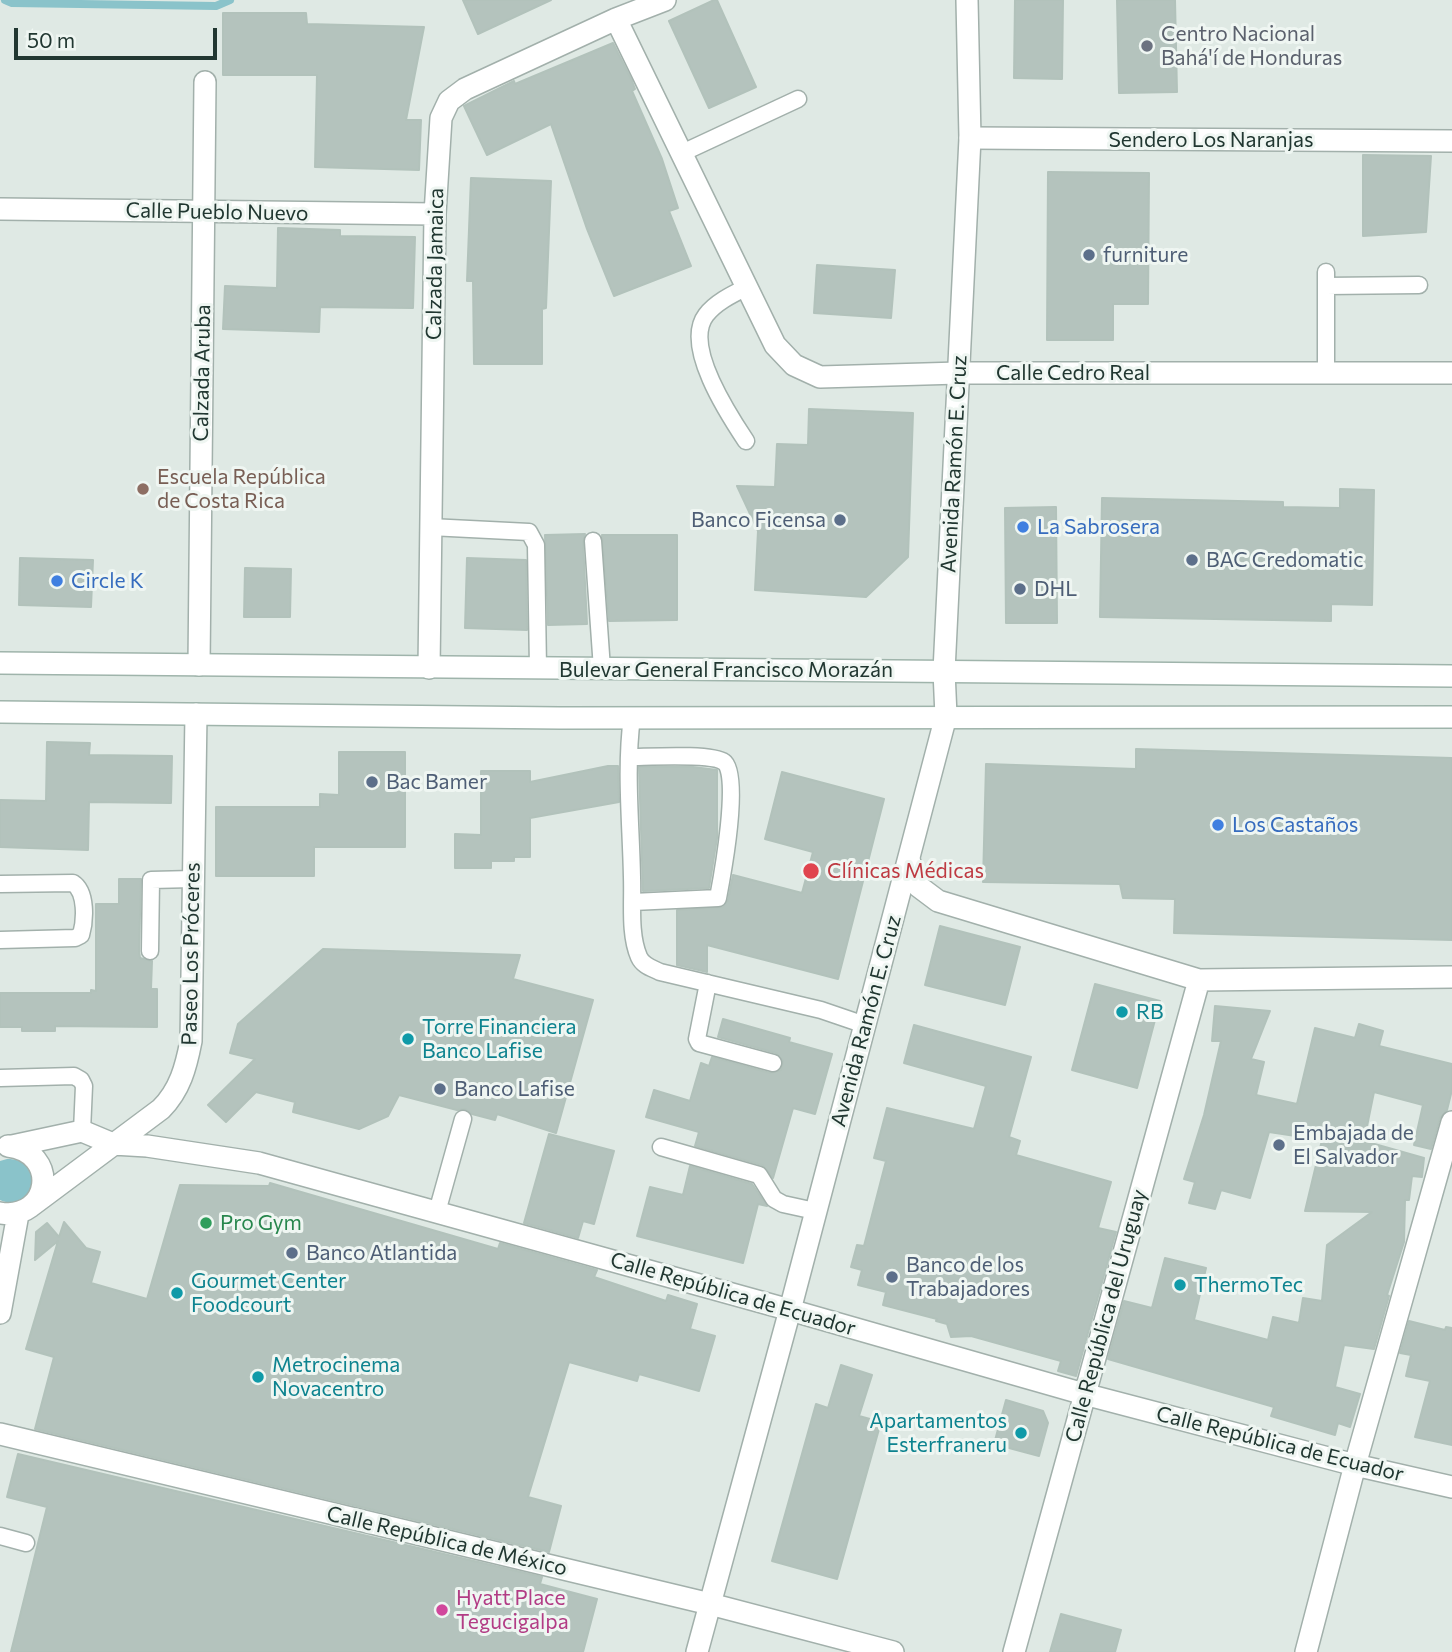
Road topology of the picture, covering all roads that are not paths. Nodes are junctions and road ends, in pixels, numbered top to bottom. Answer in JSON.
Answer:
{"nodes":[{"id":1,"x":665,"y":0,"type":"edge"},
{"id":2,"x":967,"y":0,"type":"edge"},
{"id":3,"x":616,"y":19,"type":"junction"},
{"id":4,"x":205,"y":82,"type":"dead end"},
{"id":5,"x":798,"y":99,"type":"dead end"},
{"id":6,"x":970,"y":138,"type":"junction"},
{"id":7,"x":1452,"y":141,"type":"edge"},
{"id":8,"x":682,"y":153,"type":"junction"},
{"id":9,"x":0,"y":209,"type":"edge"},
{"id":10,"x":204,"y":212,"type":"junction"},
{"id":11,"x":435,"y":215,"type":"junction"},
{"id":12,"x":1419,"y":285,"type":"dead end"},
{"id":13,"x":747,"y":287,"type":"junction"},
{"id":14,"x":959,"y":373,"type":"junction"},
{"id":15,"x":1326,"y":373,"type":"junction"},
{"id":16,"x":1452,"y":373,"type":"edge"},
{"id":17,"x":746,"y":440,"type":"dead end"},
{"id":18,"x":430,"y":527,"type":"junction"},
{"id":19,"x":593,"y":541,"type":"dead end"},
{"id":20,"x":0,"y":663,"type":"edge"},
{"id":21,"x":199,"y":664,"type":"junction"},
{"id":22,"x":429,"y":667,"type":"junction"},
{"id":23,"x":538,"y":668,"type":"junction"},
{"id":24,"x":602,"y":669,"type":"junction"},
{"id":25,"x":944,"y":671,"type":"junction"},
{"id":26,"x":1452,"y":676,"type":"edge"},
{"id":27,"x":0,"y":712,"type":"edge"},
{"id":28,"x":196,"y":713,"type":"junction"},
{"id":29,"x":946,"y":716,"type":"junction"},
{"id":30,"x":632,"y":717,"type":"junction"},
{"id":31,"x":1452,"y":717,"type":"edge"},
{"id":32,"x":629,"y":757,"type":"junction"},
{"id":33,"x":909,"y":860,"type":"junction"},
{"id":34,"x":193,"y":878,"type":"junction"},
{"id":35,"x":0,"y":884,"type":"edge"},
{"id":36,"x":633,"y":902,"type":"junction"},
{"id":37,"x":0,"y":940,"type":"edge"},
{"id":38,"x":149,"y":951,"type":"dead end"},
{"id":39,"x":1452,"y":977,"type":"edge"},
{"id":40,"x":1199,"y":980,"type":"junction"},
{"id":41,"x":708,"y":983,"type":"junction"},
{"id":42,"x":866,"y":1025,"type":"junction"},
{"id":43,"x":773,"y":1063,"type":"dead end"},
{"id":44,"x":0,"y":1078,"type":"edge"},
{"id":45,"x":463,"y":1119,"type":"dead end"},
{"id":46,"x":1452,"y":1122,"type":"edge"},
{"id":47,"x":82,"y":1131,"type":"junction"},
{"id":48,"x":113,"y":1144,"type":"junction"},
{"id":49,"x":4,"y":1147,"type":"edge"},
{"id":50,"x":661,"y":1147,"type":"dead end"},
{"id":51,"x":16,"y":1211,"type":"edge"},
{"id":52,"x":815,"y":1211,"type":"junction"},
{"id":53,"x":437,"y":1212,"type":"junction"},
{"id":54,"x":790,"y":1310,"type":"junction"},
{"id":55,"x":0,"y":1313,"type":"edge"},
{"id":56,"x":1084,"y":1394,"type":"junction"},
{"id":57,"x":0,"y":1434,"type":"edge"},
{"id":58,"x":1355,"y":1465,"type":"junction"},
{"id":59,"x":1452,"y":1487,"type":"edge"},
{"id":60,"x":0,"y":1536,"type":"edge"},
{"id":61,"x":26,"y":1543,"type":"dead end"},
{"id":62,"x":710,"y":1604,"type":"junction"},
{"id":63,"x":697,"y":1652,"type":"edge"},
{"id":64,"x":893,"y":1652,"type":"edge"},
{"id":65,"x":1014,"y":1652,"type":"edge"},
{"id":66,"x":1306,"y":1652,"type":"edge"}],
"edges":[{"from":1,"to":3,"type":"street","name":"Calzada Jamaica"},
{"from":2,"to":6,"type":"street","name":"Avenida Ramón E. Cruz"},
{"from":3,"to":8,"type":"street","name":"Calle Cedro Real"},
{"from":3,"to":11,"type":"street","name":"Calzada Jamaica"},
{"from":4,"to":10,"type":"street","name":"Calzada Aruba"},
{"from":5,"to":8,"type":"lane"},
{"from":6,"to":7,"type":"street","name":"Sendero Los Naranjas"},
{"from":6,"to":14,"type":"street","name":"Avenida Ramón E. Cruz"},
{"from":8,"to":13,"type":"street","name":"Calle Cedro Real"},
{"from":9,"to":10,"type":"street","name":"Calle Pueblo Nuevo"},
{"from":10,"to":11,"type":"street","name":"Calle Pueblo Nuevo"},
{"from":10,"to":21,"type":"street","name":"Calzada Aruba"},
{"from":11,"to":18,"type":"street","name":"Calzada Jamaica"},
{"from":12,"to":15,"type":"lane"},
{"from":13,"to":14,"type":"street","name":"Calle Cedro Real"},
{"from":13,"to":17,"type":"lane"},
{"from":14,"to":15,"type":"street","name":"Calle Cedro Real"},
{"from":14,"to":25,"type":"street","name":"Avenida Ramón E. Cruz"},
{"from":15,"to":16,"type":"street","name":"Calle Cedro Real"},
{"from":18,"to":22,"type":"street","name":"Calzada Jamaica"},
{"from":18,"to":23,"type":"lane"},
{"from":19,"to":24,"type":"lane"},
{"from":20,"to":21,"type":"street","name":"Bulevar General Francisco Morazán"},
{"from":21,"to":22,"type":"street","name":"Bulevar General Francisco Morazán"},
{"from":22,"to":23,"type":"street","name":"Bulevar General Francisco Morazán"},
{"from":23,"to":24,"type":"street","name":"Bulevar General Francisco Morazán"},
{"from":24,"to":25,"type":"street","name":"Bulevar General Francisco Morazán"},
{"from":25,"to":26,"type":"street","name":"Bulevar General Francisco Morazán"},
{"from":25,"to":29,"type":"street","name":"Avenida Ramón E. Cruz"},
{"from":27,"to":28,"type":"street"},
{"from":28,"to":30,"type":"street"},
{"from":28,"to":34,"type":"street","name":"Paseo Los Próceres"},
{"from":29,"to":30,"type":"street"},
{"from":29,"to":31,"type":"street"},
{"from":29,"to":33,"type":"street","name":"Avenida Ramón E. Cruz"},
{"from":30,"to":32,"type":"lane"},
{"from":32,"to":36,"type":"lane"},
{"from":32,"to":36,"type":"lane"},
{"from":33,"to":40,"type":"street"},
{"from":33,"to":42,"type":"street","name":"Avenida Ramón E. Cruz"},
{"from":34,"to":38,"type":"lane"},
{"from":34,"to":48,"type":"street","name":"Paseo Los Próceres"},
{"from":35,"to":37,"type":"lane"},
{"from":36,"to":41,"type":"lane"},
{"from":39,"to":40,"type":"street"},
{"from":40,"to":56,"type":"street","name":"Calle República del Uruguay"},
{"from":41,"to":42,"type":"lane"},
{"from":41,"to":43,"type":"lane"},
{"from":42,"to":52,"type":"street","name":"Avenida Ramón E. Cruz"},
{"from":44,"to":47,"type":"lane"},
{"from":45,"to":53,"type":"lane"},
{"from":46,"to":58,"type":"street"},
{"from":47,"to":48,"type":"street","name":"Calle República de Ecuador"},
{"from":47,"to":49,"type":"street"},
{"from":48,"to":51,"type":"street","name":"Paseo Los Próceres"},
{"from":48,"to":53,"type":"street","name":"Calle República de Ecuador"},
{"from":49,"to":51,"type":"street"},
{"from":50,"to":52,"type":"lane"},
{"from":51,"to":55,"type":"street"},
{"from":52,"to":54,"type":"street","name":"Avenida Ramón E. Cruz"},
{"from":53,"to":54,"type":"street","name":"Calle República de Ecuador"},
{"from":54,"to":56,"type":"street","name":"Calle República de Ecuador"},
{"from":54,"to":62,"type":"street","name":"Avenida Ramón E. Cruz"},
{"from":56,"to":58,"type":"street","name":"Calle República de Ecuador"},
{"from":56,"to":65,"type":"street","name":"Calle República del Uruguay"},
{"from":57,"to":62,"type":"street","name":"Calle República de México"},
{"from":58,"to":59,"type":"street","name":"Calle República de Ecuador"},
{"from":58,"to":66,"type":"street"},
{"from":60,"to":61,"type":"lane"},
{"from":62,"to":63,"type":"street","name":"Avenida Ramón E. Cruz"},
{"from":62,"to":64,"type":"street","name":"Calle República de México"}]}
